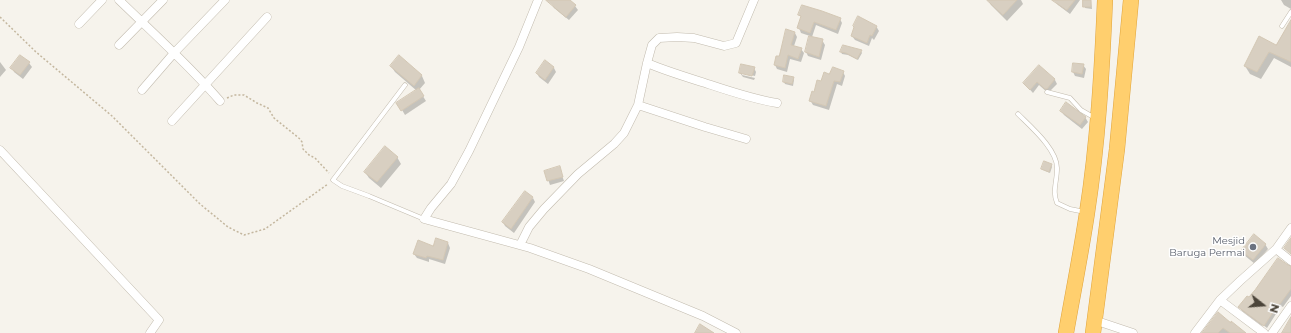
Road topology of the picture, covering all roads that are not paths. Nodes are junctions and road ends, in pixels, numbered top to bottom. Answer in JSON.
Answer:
{"nodes":[{"id":1,"x":102,"y":0,"type":"edge"},
{"id":2,"x":118,"y":0,"type":"edge"},
{"id":3,"x":163,"y":0,"type":"edge"},
{"id":4,"x":225,"y":0,"type":"edge"},
{"id":5,"x":538,"y":0,"type":"edge"},
{"id":6,"x":754,"y":0,"type":"edge"},
{"id":7,"x":1105,"y":0,"type":"edge"},
{"id":8,"x":1131,"y":0,"type":"edge"},
{"id":9,"x":1291,"y":12,"type":"edge"},
{"id":10,"x":267,"y":17,"type":"dead end"},
{"id":11,"x":142,"y":22,"type":"junction"},
{"id":12,"x":79,"y":24,"type":"dead end"},
{"id":13,"x":1282,"y":26,"type":"dead end"},
{"id":14,"x":119,"y":45,"type":"dead end"},
{"id":15,"x":174,"y":53,"type":"junction"},
{"id":16,"x":647,"y":63,"type":"junction"},
{"id":17,"x":206,"y":85,"type":"junction"},
{"id":18,"x":405,"y":85,"type":"dead end"},
{"id":19,"x":142,"y":90,"type":"dead end"},
{"id":20,"x":1047,"y":92,"type":"dead end"},
{"id":21,"x":220,"y":101,"type":"road end"},
{"id":22,"x":777,"y":103,"type":"dead end"},
{"id":23,"x":638,"y":105,"type":"junction"},
{"id":24,"x":1018,"y":114,"type":"dead end"},
{"id":25,"x":1098,"y":120,"type":"junction"},
{"id":26,"x":172,"y":121,"type":"dead end"},
{"id":27,"x":746,"y":139,"type":"dead end"},
{"id":28,"x":0,"y":150,"type":"edge"},
{"id":29,"x":1087,"y":213,"type":"junction"},
{"id":30,"x":424,"y":219,"type":"junction"},
{"id":31,"x":1291,"y":228,"type":"edge"},
{"id":32,"x":520,"y":246,"type":"junction"},
{"id":33,"x":1276,"y":249,"type":"junction"},
{"id":34,"x":1291,"y":260,"type":"edge"},
{"id":35,"x":1076,"y":273,"type":"junction"},
{"id":36,"x":1100,"y":275,"type":"junction"},
{"id":37,"x":1220,"y":300,"type":"junction"},
{"id":38,"x":1291,"y":306,"type":"edge"},
{"id":39,"x":1094,"y":326,"type":"edge"},
{"id":40,"x":1254,"y":330,"type":"edge"},
{"id":41,"x":150,"y":333,"type":"edge"},
{"id":42,"x":736,"y":333,"type":"edge"},
{"id":43,"x":1066,"y":333,"type":"edge"},
{"id":44,"x":1133,"y":333,"type":"edge"},
{"id":45,"x":1195,"y":333,"type":"edge"},
{"id":46,"x":1264,"y":333,"type":"edge"},
{"id":47,"x":1272,"y":333,"type":"edge"}],
"edges":[{"from":1,"to":12,"type":"street"},
{"from":2,"to":11,"type":"street"},
{"from":3,"to":11,"type":"street"},
{"from":4,"to":15,"type":"street"},
{"from":5,"to":30,"type":"street"},
{"from":6,"to":16,"type":"street"},
{"from":7,"to":25,"type":"highway"},
{"from":8,"to":36,"type":"highway"},
{"from":9,"to":13,"type":"lane"},
{"from":10,"to":17,"type":"street"},
{"from":11,"to":14,"type":"street"},
{"from":11,"to":15,"type":"street"},
{"from":15,"to":17,"type":"street"},
{"from":15,"to":19,"type":"street"},
{"from":16,"to":22,"type":"street"},
{"from":16,"to":23,"type":"street"},
{"from":17,"to":21,"type":"street"},
{"from":17,"to":26,"type":"street"},
{"from":18,"to":30,"type":"lane"},
{"from":20,"to":25,"type":"lane"},
{"from":23,"to":27,"type":"street"},
{"from":23,"to":32,"type":"street"},
{"from":24,"to":29,"type":"lane"},
{"from":25,"to":29,"type":"highway"},
{"from":28,"to":41,"type":"street"},
{"from":29,"to":35,"type":"highway"},
{"from":30,"to":32,"type":"street"},
{"from":31,"to":33,"type":"street"},
{"from":32,"to":42,"type":"street"},
{"from":33,"to":34,"type":"street"},
{"from":33,"to":37,"type":"street"},
{"from":35,"to":36,"type":"highway"},
{"from":35,"to":43,"type":"highway"},
{"from":36,"to":39,"type":"highway"},
{"from":37,"to":40,"type":"street"},
{"from":37,"to":45,"type":"street"},
{"from":38,"to":47,"type":"street"},
{"from":39,"to":44,"type":"street"},
{"from":40,"to":46,"type":"street"}]}
